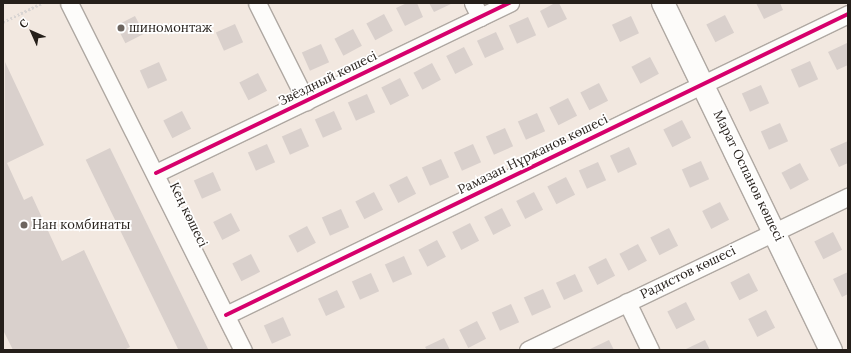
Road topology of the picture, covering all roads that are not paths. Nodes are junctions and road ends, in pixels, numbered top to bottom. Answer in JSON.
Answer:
{"nodes":[{"id":1,"x":69,"y":3,"type":"edge"},
{"id":2,"x":257,"y":3,"type":"edge"},
{"id":3,"x":510,"y":3,"type":"edge"},
{"id":4,"x":664,"y":3,"type":"edge"},
{"id":5,"x":476,"y":10,"type":"edge"},
{"id":6,"x":848,"y":14,"type":"edge"},
{"id":7,"x":703,"y":84,"type":"junction"},
{"id":8,"x":306,"y":101,"type":"junction"},
{"id":9,"x":156,"y":173,"type":"junction"},
{"id":10,"x":848,"y":197,"type":"edge"},
{"id":11,"x":775,"y":232,"type":"junction"},
{"id":12,"x":627,"y":302,"type":"junction"},
{"id":13,"x":226,"y":315,"type":"junction"},
{"id":14,"x":243,"y":350,"type":"edge"},
{"id":15,"x":528,"y":350,"type":"edge"},
{"id":16,"x":650,"y":350,"type":"edge"},
{"id":17,"x":831,"y":350,"type":"edge"}],
"edges":[{"from":1,"to":9,"type":"street","name":"Кең көшесі"},
{"from":2,"to":8,"type":"street"},
{"from":3,"to":5,"type":"street","name":"Звёздный көшесі"},
{"from":4,"to":7,"type":"street","name":"Марат Оспанов көшесі"},
{"from":5,"to":8,"type":"street","name":"Звёздный көшесі"},
{"from":6,"to":7,"type":"street","name":"Рамазан Нұржанов көшесі"},
{"from":7,"to":11,"type":"street","name":"Марат Оспанов көшесі"},
{"from":7,"to":13,"type":"street","name":"Рамазан Нұржанов көшесі"},
{"from":8,"to":9,"type":"street","name":"Звёздный көшесі"},
{"from":9,"to":13,"type":"street","name":"Кең көшесі"},
{"from":10,"to":11,"type":"street","name":"Радистов көшесі"},
{"from":11,"to":12,"type":"street","name":"Радистов көшесі"},
{"from":11,"to":17,"type":"street","name":"Марат Оспанов көшесі"},
{"from":12,"to":15,"type":"street","name":"Радистов көшесі"},
{"from":12,"to":16,"type":"street"},
{"from":13,"to":14,"type":"street","name":"Кең көшесі"}]}
